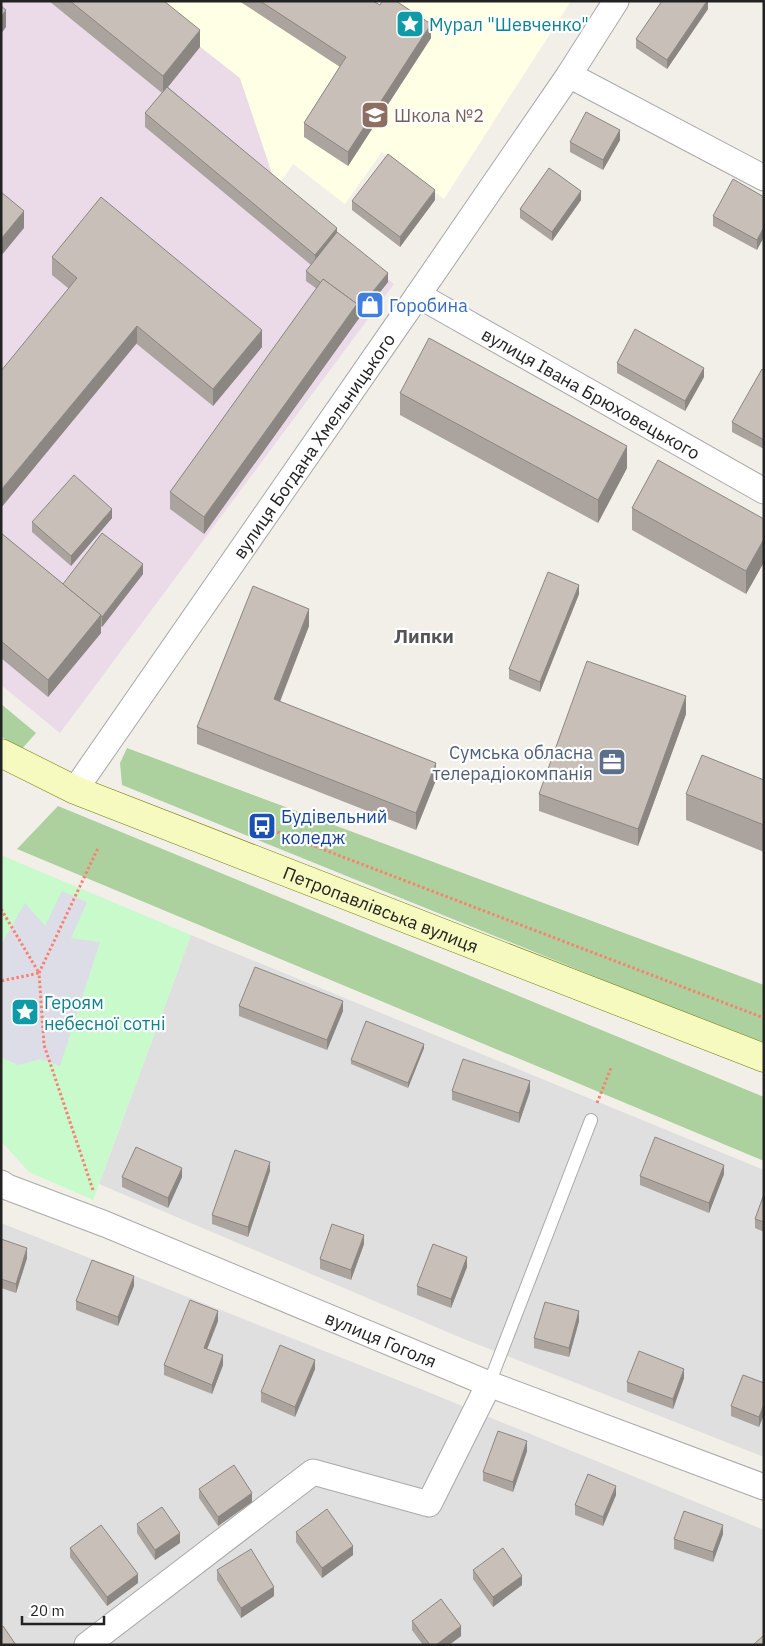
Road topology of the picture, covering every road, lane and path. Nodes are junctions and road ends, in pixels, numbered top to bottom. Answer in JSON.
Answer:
{"nodes":[{"id":1,"x":616,"y":1,"type":"edge"},
{"id":2,"x":569,"y":75,"type":"junction"},
{"id":3,"x":764,"y":178,"type":"edge"},
{"id":4,"x":418,"y":295,"type":"junction"},
{"id":5,"x":764,"y":491,"type":"edge"},
{"id":6,"x":2,"y":754,"type":"edge"},
{"id":7,"x":75,"y":790,"type":"junction"},
{"id":8,"x":262,"y":826,"type":"dead end"},
{"id":9,"x":98,"y":848,"type":"dead end"},
{"id":10,"x":1,"y":909,"type":"edge"},
{"id":11,"x":39,"y":974,"type":"junction"},
{"id":12,"x":1,"y":981,"type":"edge"},
{"id":13,"x":764,"y":1018,"type":"edge"},
{"id":14,"x":764,"y":1058,"type":"edge"},
{"id":15,"x":610,"y":1068,"type":"dead end"},
{"id":16,"x":591,"y":1120,"type":"joint"},
{"id":17,"x":1,"y":1183,"type":"edge"},
{"id":18,"x":105,"y":1224,"type":"junction"},
{"id":19,"x":489,"y":1384,"type":"junction"},
{"id":20,"x":764,"y":1487,"type":"edge"},
{"id":21,"x":87,"y":1645,"type":"edge"}],
"edges":[{"from":1,"to":2,"type":"street","name":"вулиця Богдана Хмельницького"},
{"from":2,"to":3,"type":"street"},
{"from":2,"to":4,"type":"street","name":"вулиця Богдана Хмельницького"},
{"from":4,"to":5,"type":"street","name":"вулиця Івана Брюховецького"},
{"from":4,"to":7,"type":"street","name":"вулиця Богдана Хмельницького"},
{"from":6,"to":7,"type":"main road","name":"Петропавлівська вулиця"},
{"from":7,"to":14,"type":"main road","name":"Петропавлівська вулиця"},
{"from":8,"to":13,"type":"path"},
{"from":9,"to":11,"type":"path"},
{"from":10,"to":11,"type":"path"},
{"from":11,"to":12,"type":"path"},
{"from":11,"to":18,"type":"path"},
{"from":15,"to":16,"type":"path"},
{"from":16,"to":19,"type":"lane"},
{"from":17,"to":18,"type":"street","name":"вулиця Гоголя"},
{"from":18,"to":19,"type":"street","name":"вулиця Гоголя"},
{"from":19,"to":20,"type":"street","name":"вулиця Гоголя"},
{"from":19,"to":21,"type":"street"}]}
